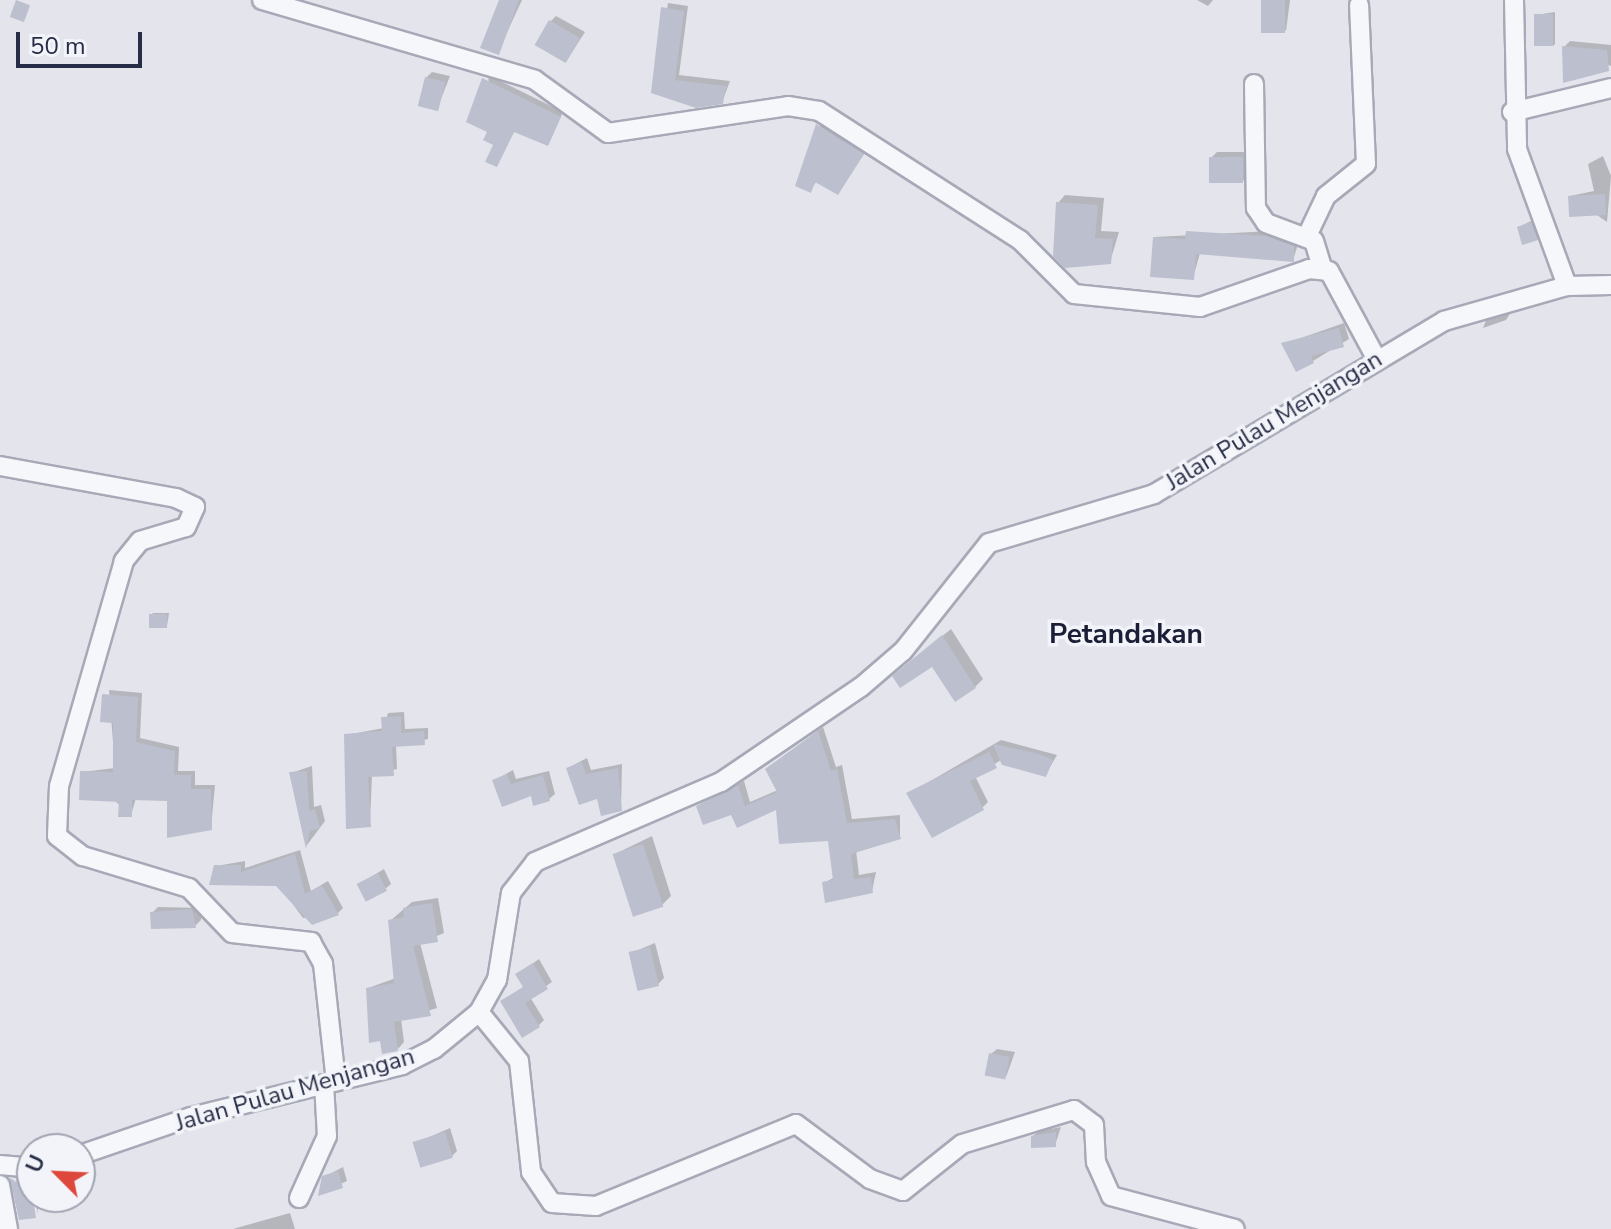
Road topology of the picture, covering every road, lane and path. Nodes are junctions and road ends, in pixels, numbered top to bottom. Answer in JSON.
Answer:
{"nodes":[{"id":1,"x":262,"y":0,"type":"edge"},
{"id":2,"x":1514,"y":0,"type":"edge"},
{"id":3,"x":1359,"y":5,"type":"dead end"},
{"id":4,"x":1254,"y":84,"type":"dead end"},
{"id":5,"x":1611,"y":88,"type":"edge"},
{"id":6,"x":1512,"y":112,"type":"junction"},
{"id":7,"x":1307,"y":236,"type":"junction"},
{"id":8,"x":1323,"y":270,"type":"junction"},
{"id":9,"x":1611,"y":285,"type":"edge"},
{"id":10,"x":1567,"y":286,"type":"junction"},
{"id":11,"x":1376,"y":358,"type":"junction"},
{"id":12,"x":0,"y":466,"type":"edge"},
{"id":13,"x":479,"y":1012,"type":"junction"},
{"id":14,"x":330,"y":1083,"type":"junction"},
{"id":15,"x":96,"y":1150,"type":"edge"},
{"id":16,"x":0,"y":1185,"type":"edge"},
{"id":17,"x":299,"y":1198,"type":"dead end"},
{"id":18,"x":8,"y":1229,"type":"edge"},
{"id":19,"x":1235,"y":1229,"type":"edge"}],
"edges":[{"from":1,"to":8,"type":"street"},
{"from":2,"to":6,"type":"street"},
{"from":3,"to":7,"type":"street"},
{"from":4,"to":7,"type":"street"},
{"from":5,"to":6,"type":"street"},
{"from":6,"to":10,"type":"street"},
{"from":7,"to":8,"type":"street"},
{"from":8,"to":11,"type":"street"},
{"from":9,"to":10,"type":"street","name":"Jalan Pulau Menjangan"},
{"from":10,"to":11,"type":"street","name":"Jalan Pulau Menjangan"},
{"from":11,"to":13,"type":"street","name":"Jalan Pulau Menjangan"},
{"from":12,"to":14,"type":"street"},
{"from":13,"to":14,"type":"street","name":"Jalan Pulau Menjangan"},
{"from":13,"to":19,"type":"street"},
{"from":14,"to":15,"type":"street","name":"Jalan Pulau Menjangan"},
{"from":14,"to":17,"type":"street"},
{"from":16,"to":18,"type":"street"}]}
